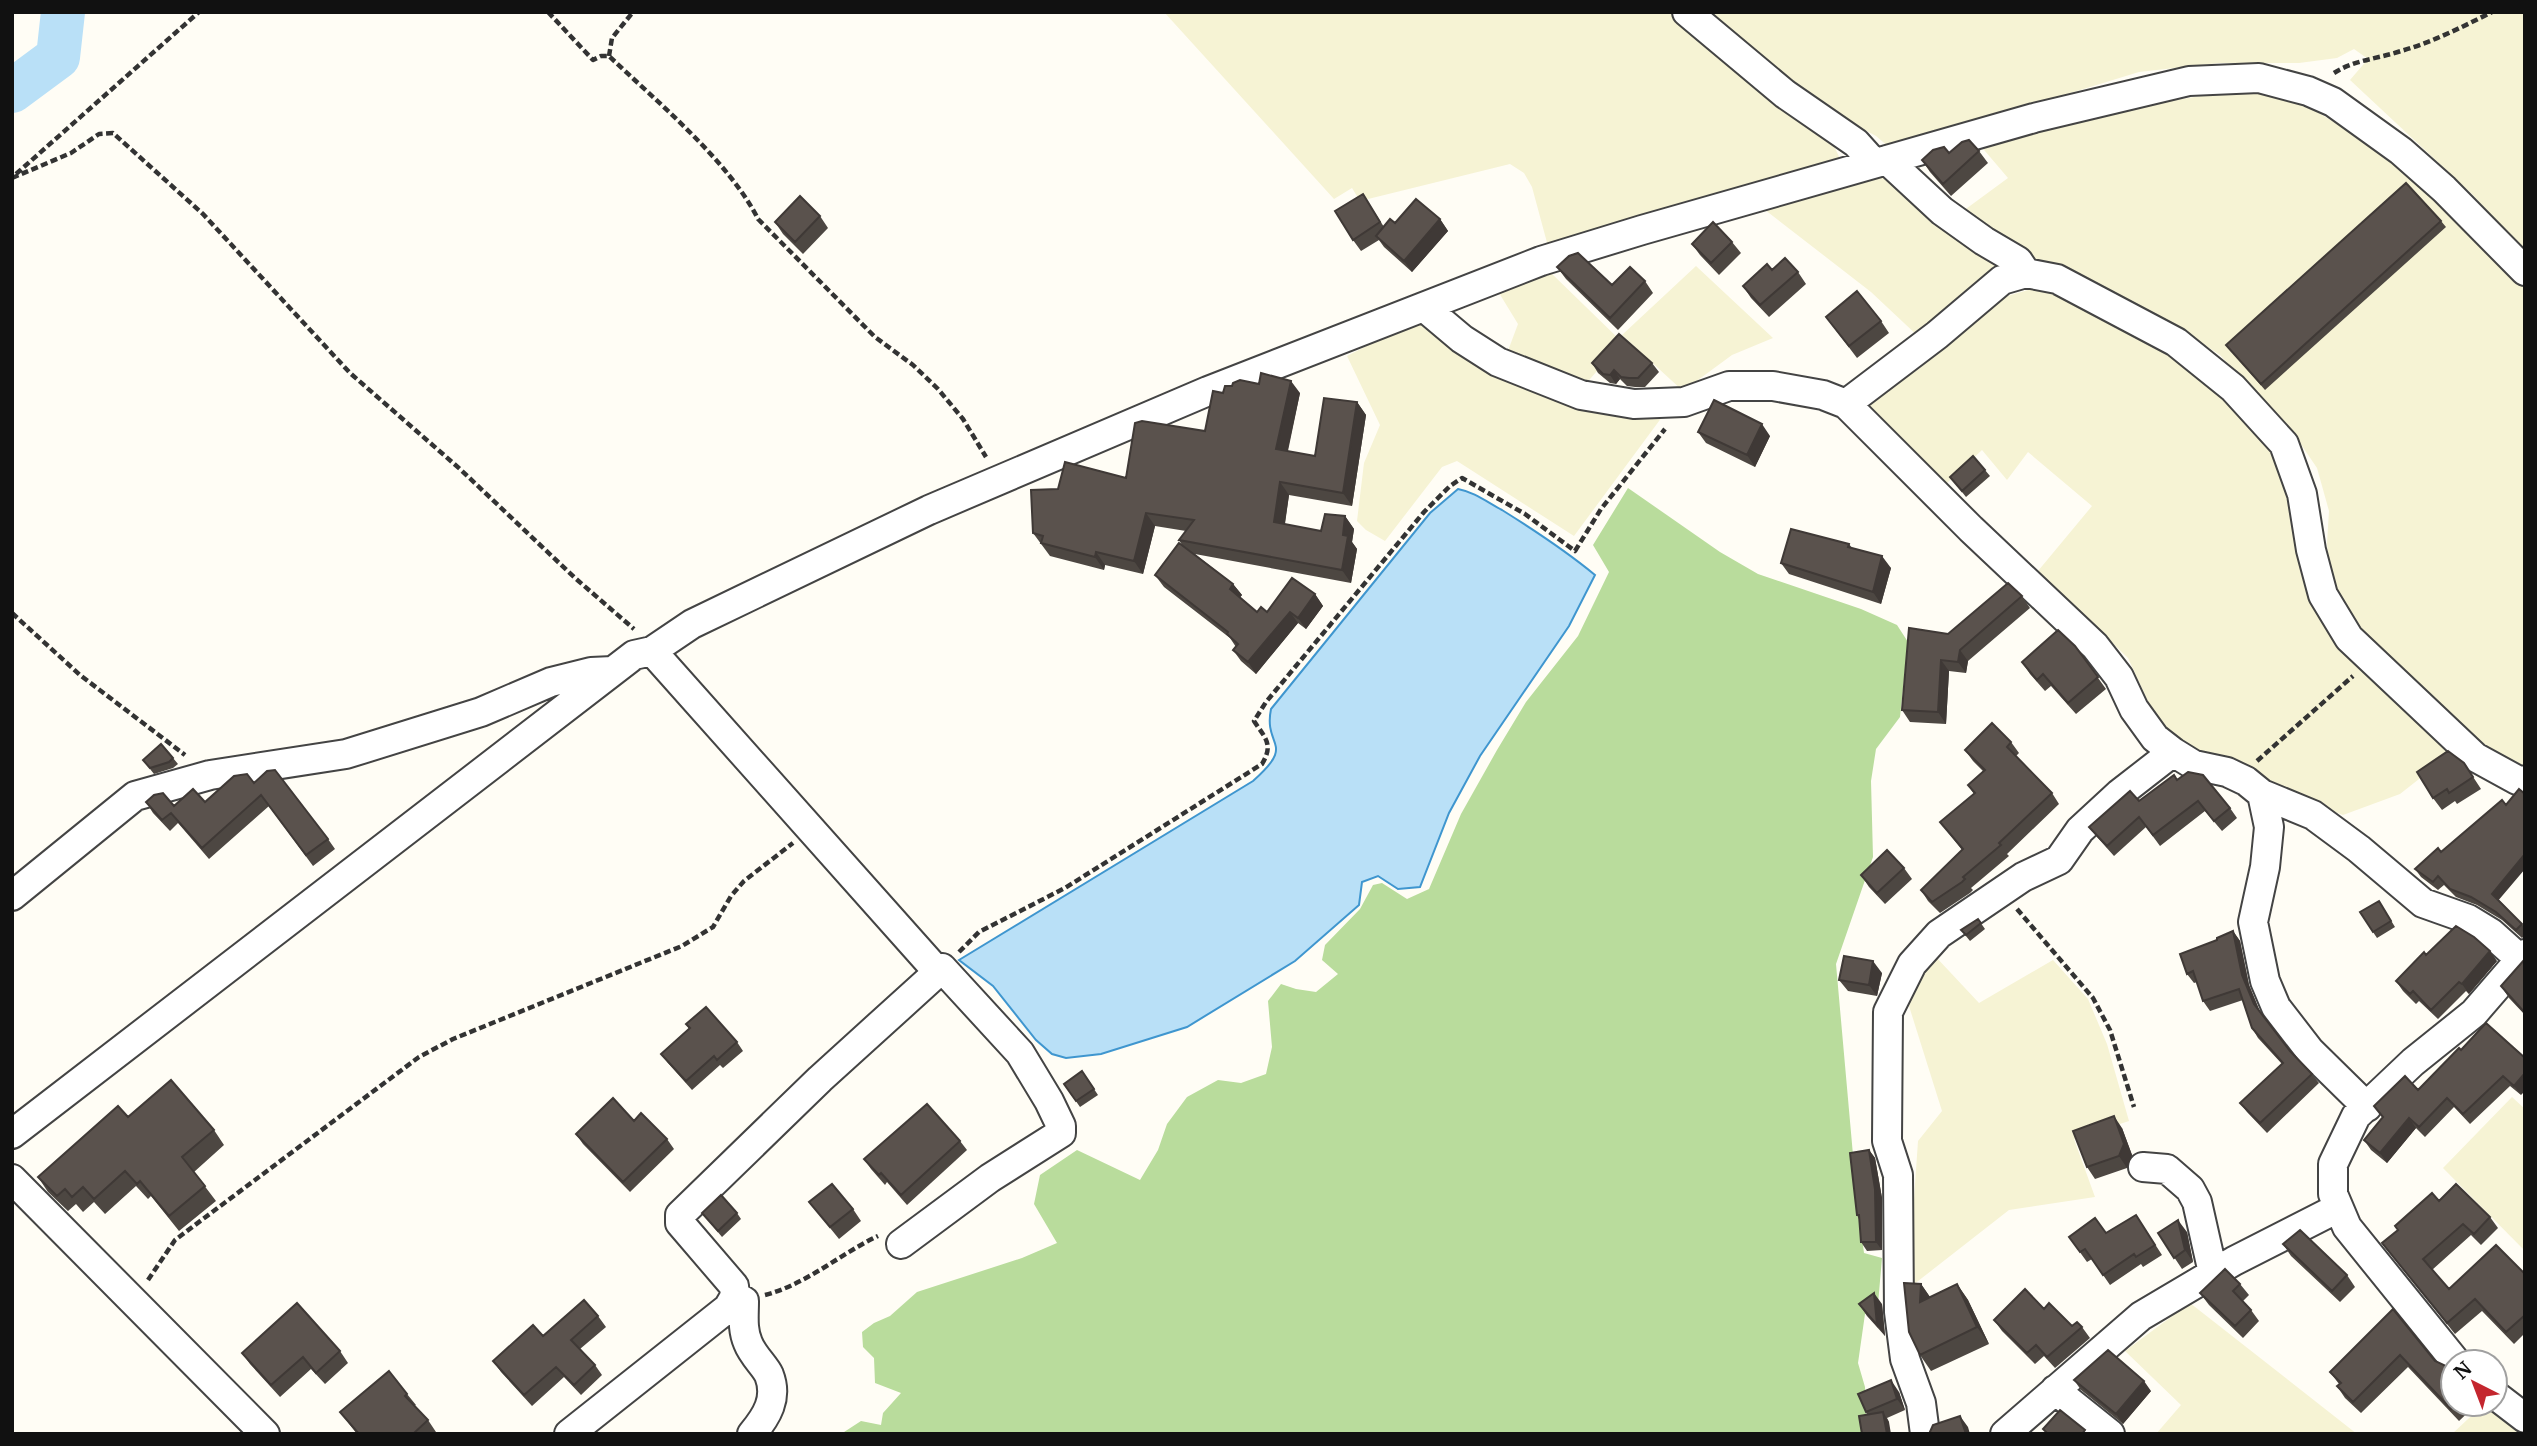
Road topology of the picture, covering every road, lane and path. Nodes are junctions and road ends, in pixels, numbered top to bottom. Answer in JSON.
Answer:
{"nodes":[{"id":1,"x":199,"y":12,"type":"edge"},
{"id":2,"x":548,"y":12,"type":"edge"},
{"id":3,"x":633,"y":12,"type":"edge"},
{"id":4,"x":1687,"y":12,"type":"edge"},
{"id":5,"x":2492,"y":12,"type":"edge"},
{"id":6,"x":609,"y":56,"type":"junction"},
{"id":7,"x":2308,"y":91,"type":"junction"},
{"id":8,"x":1881,"y":162,"type":"junction"},
{"id":9,"x":12,"y":177,"type":"edge"},
{"id":10,"x":2525,"y":271,"type":"edge"},
{"id":11,"x":2026,"y":273,"type":"junction"},
{"id":12,"x":1423,"y":307,"type":"junction"},
{"id":13,"x":1684,"y":402,"type":"junction"},
{"id":14,"x":1846,"y":404,"type":"junction"},
{"id":15,"x":996,"y":482,"type":"junction"},
{"id":16,"x":12,"y":613,"type":"edge"},
{"id":17,"x":652,"y":651,"type":"junction"},
{"id":18,"x":2372,"y":660,"type":"junction"},
{"id":19,"x":614,"y":671,"type":"junction"},
{"id":20,"x":2173,"y":752,"type":"junction"},
{"id":21,"x":210,"y":775,"type":"junction"},
{"id":22,"x":2238,"y":777,"type":"junction"},
{"id":23,"x":2525,"y":781,"type":"edge"},
{"id":24,"x":2262,"y":794,"type":"junction"},
{"id":25,"x":811,"y":830,"type":"junction"},
{"id":26,"x":2002,"y":891,"type":"junction"},
{"id":27,"x":12,"y":896,"type":"edge"},
{"id":28,"x":2522,"y":956,"type":"edge"},
{"id":29,"x":942,"y":968,"type":"joint"},
{"id":30,"x":2134,"y":1107,"type":"dead end"},
{"id":31,"x":2367,"y":1107,"type":"junction"},
{"id":32,"x":12,"y":1134,"type":"edge"},
{"id":33,"x":2143,"y":1167,"type":"dead end"},
{"id":34,"x":12,"y":1179,"type":"edge"},
{"id":35,"x":2338,"y":1208,"type":"junction"},
{"id":36,"x":901,"y":1244,"type":"joint"},
{"id":37,"x":2213,"y":1273,"type":"junction"},
{"id":38,"x":739,"y":1298,"type":"junction"},
{"id":39,"x":134,"y":1301,"type":"junction"},
{"id":40,"x":2445,"y":1348,"type":"edge"},
{"id":41,"x":2055,"y":1390,"type":"junction"},
{"id":42,"x":2509,"y":1406,"type":"edge"},
{"id":43,"x":2525,"y":1418,"type":"edge"},
{"id":44,"x":265,"y":1434,"type":"edge"},
{"id":45,"x":569,"y":1434,"type":"edge"},
{"id":46,"x":752,"y":1434,"type":"edge"},
{"id":47,"x":1925,"y":1434,"type":"edge"},
{"id":48,"x":2005,"y":1434,"type":"edge"},
{"id":49,"x":2110,"y":1434,"type":"edge"}],
"edges":[{"from":1,"to":9,"type":"path"},
{"from":2,"to":6,"type":"path"},
{"from":3,"to":6,"type":"path"},
{"from":4,"to":8,"type":"street"},
{"from":5,"to":7,"type":"path"},
{"from":6,"to":15,"type":"path"},
{"from":7,"to":8,"type":"street"},
{"from":7,"to":10,"type":"street"},
{"from":8,"to":11,"type":"street"},
{"from":8,"to":12,"type":"street"},
{"from":9,"to":17,"type":"path"},
{"from":11,"to":14,"type":"street"},
{"from":11,"to":18,"type":"street"},
{"from":12,"to":13,"type":"street"},
{"from":12,"to":15,"type":"street"},
{"from":13,"to":14,"type":"street"},
{"from":13,"to":29,"type":"path"},
{"from":14,"to":20,"type":"street"},
{"from":15,"to":17,"type":"street"},
{"from":16,"to":21,"type":"path"},
{"from":17,"to":19,"type":"street"},
{"from":17,"to":25,"type":"street"},
{"from":18,"to":22,"type":"path"},
{"from":18,"to":23,"type":"street"},
{"from":19,"to":21,"type":"street"},
{"from":19,"to":32,"type":"street"},
{"from":20,"to":22,"type":"street"},
{"from":20,"to":26,"type":"street"},
{"from":21,"to":27,"type":"street"},
{"from":22,"to":24,"type":"street"},
{"from":24,"to":28,"type":"street"},
{"from":24,"to":31,"type":"street"},
{"from":25,"to":38,"type":"street"},
{"from":25,"to":39,"type":"path"},
{"from":26,"to":30,"type":"path"},
{"from":26,"to":47,"type":"street"},
{"from":28,"to":31,"type":"street"},
{"from":29,"to":36,"type":"street"},
{"from":31,"to":35,"type":"street"},
{"from":33,"to":37,"type":"street"},
{"from":34,"to":39,"type":"street"},
{"from":35,"to":37,"type":"street"},
{"from":35,"to":40,"type":"street"},
{"from":36,"to":38,"type":"path"},
{"from":37,"to":41,"type":"street"},
{"from":38,"to":45,"type":"street"},
{"from":38,"to":46,"type":"street"},
{"from":39,"to":44,"type":"street"},
{"from":41,"to":48,"type":"street"},
{"from":41,"to":49,"type":"street"},
{"from":42,"to":43,"type":"street"}]}
